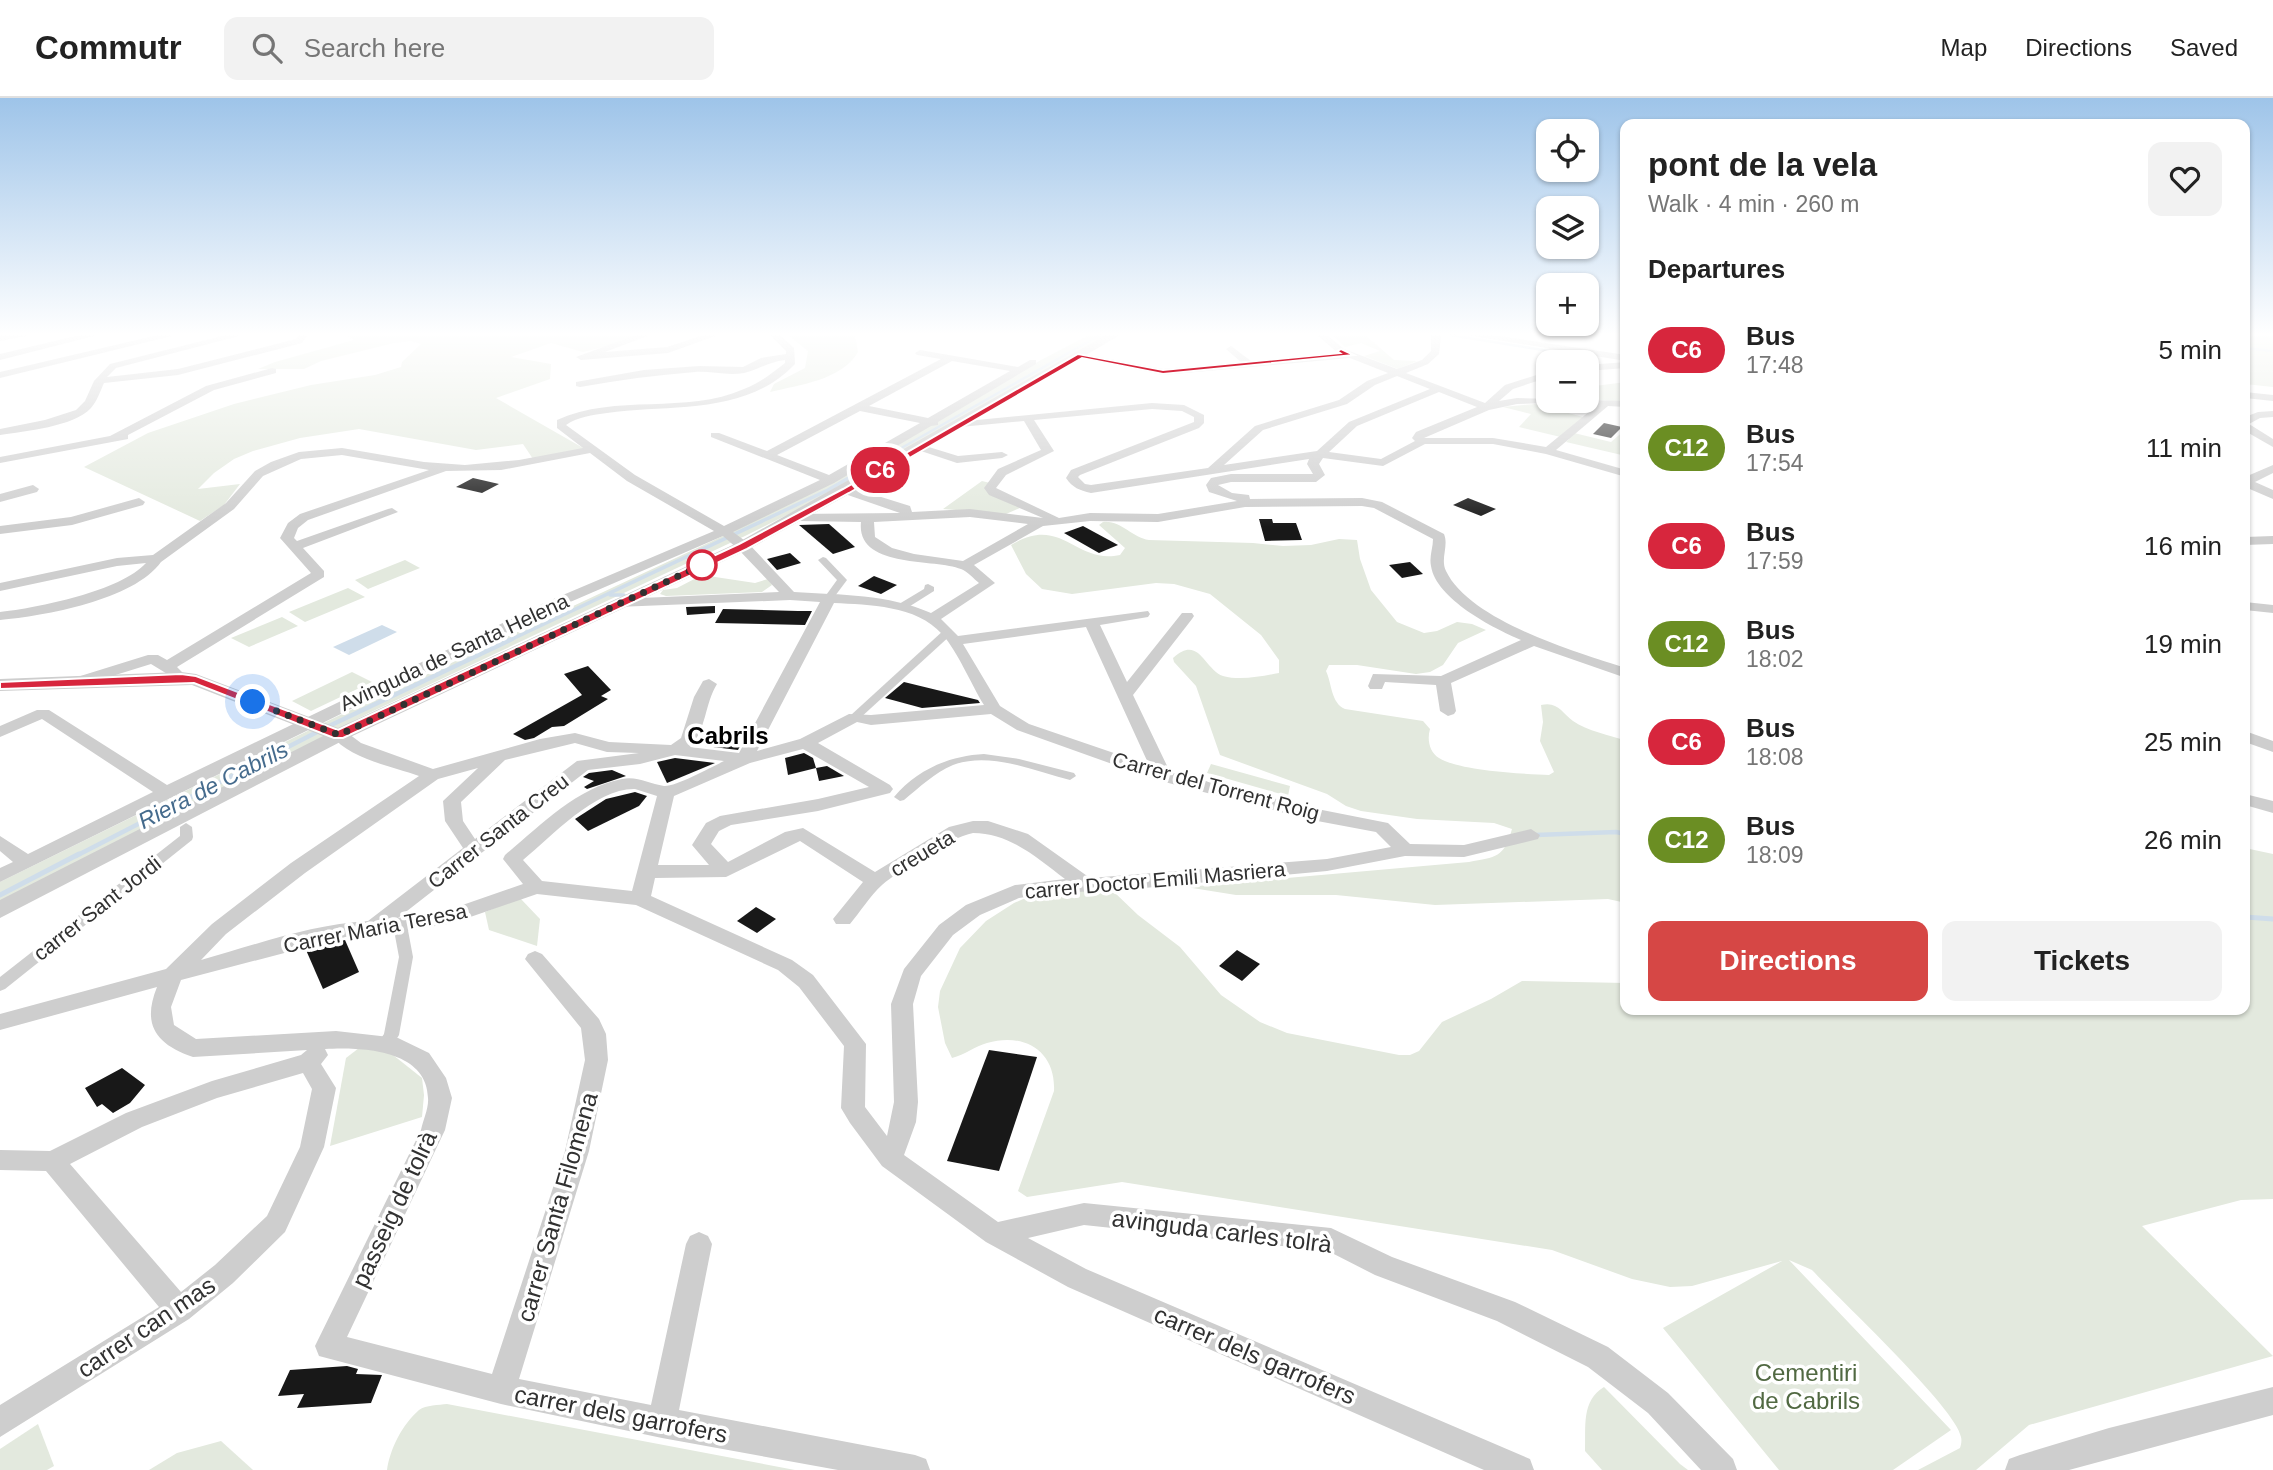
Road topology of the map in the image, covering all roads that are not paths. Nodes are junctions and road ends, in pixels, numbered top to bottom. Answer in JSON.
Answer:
{"nodes":[{"id":1,"x":90,"y":399,"type":"edge"},
{"id":2,"x":189,"y":399,"type":"edge"},
{"id":3,"x":732,"y":399,"type":"edge"},
{"id":4,"x":873,"y":399,"type":"edge"},
{"id":5,"x":972,"y":399,"type":"edge"},
{"id":6,"x":1002,"y":399,"type":"edge"},
{"id":7,"x":1347,"y":399,"type":"edge"},
{"id":8,"x":1414,"y":399,"type":"edge"},
{"id":9,"x":1465,"y":399,"type":"edge"},
{"id":10,"x":1495,"y":399,"type":"edge"},
{"id":11,"x":1536,"y":401,"type":"edge"},
{"id":12,"x":1599,"y":402,"type":"edge"},
{"id":13,"x":1607,"y":402,"type":"junction"},
{"id":14,"x":1620,"y":403,"type":"edge"},
{"id":15,"x":858,"y":407,"type":"junction"},
{"id":16,"x":1486,"y":407,"type":"junction"},
{"id":17,"x":2273,"y":414,"type":"edge"},
{"id":18,"x":1027,"y":418,"type":"junction"},
{"id":19,"x":2250,"y":421,"type":"edge"},
{"id":20,"x":932,"y":423,"type":"junction"},
{"id":21,"x":954,"y":426,"type":"junction"},
{"id":22,"x":2250,"y":429,"type":"edge"},
{"id":23,"x":0,"y":432,"type":"edge"},
{"id":24,"x":142,"y":432,"type":"dead end"},
{"id":25,"x":715,"y":435,"type":"dead end"},
{"id":26,"x":113,"y":439,"type":"junction"},
{"id":27,"x":1414,"y":444,"type":"junction"},
{"id":28,"x":2273,"y":444,"type":"edge"},
{"id":29,"x":919,"y":447,"type":"junction"},
{"id":30,"x":590,"y":450,"type":"junction"},
{"id":31,"x":1548,"y":451,"type":"junction"},
{"id":32,"x":1320,"y":454,"type":"junction"},
{"id":33,"x":1002,"y":455,"type":"dead end"},
{"id":34,"x":767,"y":456,"type":"junction"},
{"id":35,"x":0,"y":460,"type":"edge"},
{"id":36,"x":445,"y":468,"type":"junction"},
{"id":37,"x":1214,"y":468,"type":"junction"},
{"id":38,"x":2273,"y":469,"type":"edge"},
{"id":39,"x":1620,"y":473,"type":"edge"},
{"id":40,"x":830,"y":480,"type":"junction"},
{"id":41,"x":2250,"y":480,"type":"edge"},
{"id":42,"x":2250,"y":484,"type":"edge"},
{"id":43,"x":33,"y":489,"type":"dead end"},
{"id":44,"x":846,"y":491,"type":"junction"},
{"id":45,"x":2273,"y":495,"type":"edge"},
{"id":46,"x":0,"y":498,"type":"edge"},
{"id":47,"x":139,"y":502,"type":"dead end"},
{"id":48,"x":1265,"y":502,"type":"junction"},
{"id":49,"x":392,"y":512,"type":"dead end"},
{"id":50,"x":906,"y":515,"type":"junction"},
{"id":51,"x":799,"y":517,"type":"junction"},
{"id":52,"x":868,"y":518,"type":"junction"},
{"id":53,"x":1067,"y":520,"type":"junction"},
{"id":54,"x":1041,"y":522,"type":"junction"},
{"id":55,"x":0,"y":530,"type":"edge"},
{"id":56,"x":734,"y":538,"type":"junction"},
{"id":57,"x":2273,"y":540,"type":"edge"},
{"id":58,"x":2250,"y":541,"type":"edge"},
{"id":59,"x":294,"y":547,"type":"junction"},
{"id":60,"x":156,"y":559,"type":"junction"},
{"id":61,"x":823,"y":560,"type":"dead end"},
{"id":62,"x":965,"y":565,"type":"junction"},
{"id":63,"x":0,"y":587,"type":"edge"},
{"id":64,"x":928,"y":587,"type":"dead end"},
{"id":65,"x":785,"y":594,"type":"junction"},
{"id":66,"x":829,"y":598,"type":"junction"},
{"id":67,"x":617,"y":603,"type":"junction"},
{"id":68,"x":903,"y":606,"type":"junction"},
{"id":69,"x":2250,"y":607,"type":"edge"},
{"id":70,"x":2273,"y":609,"type":"edge"},
{"id":71,"x":1143,"y":614,"type":"dead end"},
{"id":72,"x":0,"y":616,"type":"edge"},
{"id":73,"x":1187,"y":616,"type":"dead end"},
{"id":74,"x":932,"y":619,"type":"junction"},
{"id":75,"x":1091,"y":622,"type":"junction"},
{"id":76,"x":951,"y":636,"type":"junction"},
{"id":77,"x":1532,"y":641,"type":"junction"},
{"id":78,"x":1620,"y":670,"type":"edge"},
{"id":79,"x":174,"y":672,"type":"junction"},
{"id":80,"x":1443,"y":681,"type":"junction"},
{"id":81,"x":709,"y":684,"type":"dead end"},
{"id":82,"x":0,"y":685,"type":"edge"},
{"id":83,"x":1376,"y":686,"type":"dead end"},
{"id":84,"x":1125,"y":694,"type":"junction"},
{"id":85,"x":994,"y":709,"type":"junction"},
{"id":86,"x":1448,"y":711,"type":"dead end"},
{"id":87,"x":855,"y":718,"type":"junction"},
{"id":88,"x":310,"y":724,"type":"junction"},
{"id":89,"x":0,"y":732,"type":"edge"},
{"id":90,"x":336,"y":734,"type":"junction"},
{"id":91,"x":2250,"y":738,"type":"edge"},
{"id":92,"x":806,"y":743,"type":"junction"},
{"id":93,"x":2250,"y":747,"type":"edge"},
{"id":94,"x":2273,"y":747,"type":"edge"},
{"id":95,"x":675,"y":750,"type":"junction"},
{"id":96,"x":499,"y":756,"type":"junction"},
{"id":97,"x":736,"y":766,"type":"junction"},
{"id":98,"x":432,"y":775,"type":"junction"},
{"id":99,"x":1070,"y":776,"type":"dead end"},
{"id":100,"x":1163,"y":776,"type":"junction"},
{"id":101,"x":167,"y":793,"type":"junction"},
{"id":102,"x":666,"y":793,"type":"junction"},
{"id":103,"x":892,"y":793,"type":"junction"},
{"id":104,"x":2250,"y":800,"type":"edge"},
{"id":105,"x":2273,"y":807,"type":"edge"},
{"id":106,"x":186,"y":827,"type":"dead end"},
{"id":107,"x":1531,"y":835,"type":"dead end"},
{"id":108,"x":0,"y":842,"type":"edge"},
{"id":109,"x":1405,"y":849,"type":"junction"},
{"id":110,"x":473,"y":850,"type":"junction"},
{"id":111,"x":27,"y":863,"type":"junction"},
{"id":112,"x":726,"y":871,"type":"junction"},
{"id":113,"x":646,"y":872,"type":"junction"},
{"id":114,"x":0,"y":876,"type":"edge"},
{"id":115,"x":875,"y":881,"type":"junction"},
{"id":116,"x":1087,"y":885,"type":"junction"},
{"id":117,"x":536,"y":887,"type":"junction"},
{"id":118,"x":640,"y":900,"type":"junction"},
{"id":119,"x":0,"y":910,"type":"edge"},
{"id":120,"x":843,"y":919,"type":"dead end"},
{"id":121,"x":400,"y":925,"type":"junction"},
{"id":122,"x":372,"y":928,"type":"junction"},
{"id":123,"x":535,"y":960,"type":"dead end"},
{"id":124,"x":172,"y":976,"type":"junction"},
{"id":125,"x":0,"y":985,"type":"edge"},
{"id":126,"x":0,"y":1022,"type":"edge"},
{"id":127,"x":336,"y":1040,"type":"junction"},
{"id":128,"x":385,"y":1044,"type":"junction"},
{"id":129,"x":308,"y":1062,"type":"junction"},
{"id":130,"x":891,"y":1159,"type":"junction"},
{"id":131,"x":0,"y":1160,"type":"edge"},
{"id":132,"x":52,"y":1161,"type":"junction"},
{"id":133,"x":995,"y":1234,"type":"junction"},
{"id":134,"x":699,"y":1244,"type":"dead end"},
{"id":135,"x":179,"y":1310,"type":"junction"},
{"id":136,"x":329,"y":1346,"type":"joint"},
{"id":137,"x":501,"y":1390,"type":"junction"},
{"id":138,"x":2273,"y":1401,"type":"edge"},
{"id":139,"x":0,"y":1422,"type":"edge"},
{"id":140,"x":662,"y":1423,"type":"junction"},
{"id":141,"x":915,"y":1470,"type":"edge"},
{"id":142,"x":1519,"y":1470,"type":"edge"},
{"id":143,"x":1722,"y":1470,"type":"edge"},
{"id":144,"x":2020,"y":1470,"type":"edge"}],
"edges":[{"from":1,"to":23,"type":"street"},
{"from":2,"to":26,"type":"street"},
{"from":3,"to":30,"type":"street"},
{"from":4,"to":15,"type":"street"},
{"from":5,"to":20,"type":"street","name":"Avinguda de Santa Helena"},
{"from":6,"to":21,"type":"street"},
{"from":7,"to":37,"type":"street"},
{"from":8,"to":32,"type":"street"},
{"from":9,"to":16,"type":"street"},
{"from":10,"to":16,"type":"street"},
{"from":11,"to":16,"type":"street"},
{"from":12,"to":13,"type":"street"},
{"from":13,"to":14,"type":"street"},
{"from":13,"to":31,"type":"street"},
{"from":15,"to":20,"type":"street"},
{"from":15,"to":34,"type":"street"},
{"from":16,"to":27,"type":"street"},
{"from":17,"to":19,"type":"street"},
{"from":18,"to":21,"type":"street"},
{"from":18,"to":37,"type":"street"},
{"from":18,"to":53,"type":"street"},
{"from":20,"to":21,"type":"street"},
{"from":20,"to":40,"type":"street","name":"Avinguda de Santa Helena"},
{"from":21,"to":29,"type":"street"},
{"from":22,"to":28,"type":"street"},
{"from":24,"to":26,"type":"street"},
{"from":25,"to":34,"type":"street"},
{"from":26,"to":35,"type":"street"},
{"from":27,"to":31,"type":"street"},
{"from":27,"to":32,"type":"street"},
{"from":29,"to":33,"type":"street"},
{"from":29,"to":44,"type":"street"},
{"from":30,"to":36,"type":"street"},
{"from":30,"to":56,"type":"street"},
{"from":31,"to":39,"type":"street"},
{"from":32,"to":37,"type":"street"},
{"from":32,"to":48,"type":"street"},
{"from":34,"to":40,"type":"street"},
{"from":36,"to":59,"type":"street"},
{"from":36,"to":60,"type":"street"},
{"from":38,"to":41,"type":"street"},
{"from":40,"to":56,"type":"street","name":"Avinguda de Santa Helena"},
{"from":42,"to":45,"type":"street"},
{"from":43,"to":46,"type":"street"},
{"from":44,"to":50,"type":"street"},
{"from":44,"to":51,"type":"street"},
{"from":47,"to":55,"type":"street"},
{"from":48,"to":53,"type":"street"},
{"from":48,"to":77,"type":"street"},
{"from":49,"to":59,"type":"street"},
{"from":50,"to":52,"type":"street"},
{"from":50,"to":54,"type":"street"},
{"from":51,"to":52,"type":"street"},
{"from":51,"to":56,"type":"street"},
{"from":52,"to":62,"type":"street"},
{"from":53,"to":54,"type":"street"},
{"from":54,"to":62,"type":"street"},
{"from":56,"to":65,"type":"street"},
{"from":56,"to":67,"type":"street"},
{"from":56,"to":88,"type":"street","name":"Avinguda de Santa Helena"},
{"from":57,"to":58,"type":"street"},
{"from":59,"to":79,"type":"street"},
{"from":60,"to":63,"type":"street"},
{"from":60,"to":72,"type":"street"},
{"from":61,"to":66,"type":"street"},
{"from":62,"to":74,"type":"street"},
{"from":64,"to":68,"type":"street"},
{"from":65,"to":66,"type":"street","name":"Carrer del Torrent Roig"},
{"from":65,"to":67,"type":"street","name":"Carrer del Torrent Roig"},
{"from":66,"to":68,"type":"street","name":"Carrer del Torrent Roig"},
{"from":66,"to":97,"type":"street"},
{"from":67,"to":90,"type":"street"},
{"from":68,"to":74,"type":"street","name":"Carrer del Torrent Roig"},
{"from":69,"to":70,"type":"street"},
{"from":71,"to":75,"type":"street"},
{"from":73,"to":84,"type":"street"},
{"from":74,"to":76,"type":"street","name":"Carrer del Torrent Roig"},
{"from":75,"to":76,"type":"street"},
{"from":75,"to":84,"type":"street"},
{"from":76,"to":85,"type":"street","name":"Carrer del Torrent Roig"},
{"from":76,"to":87,"type":"street"},
{"from":77,"to":78,"type":"street"},
{"from":77,"to":80,"type":"street"},
{"from":79,"to":82,"type":"street"},
{"from":79,"to":88,"type":"street"},
{"from":80,"to":83,"type":"street"},
{"from":80,"to":86,"type":"street"},
{"from":81,"to":95,"type":"street"},
{"from":84,"to":100,"type":"street"},
{"from":85,"to":87,"type":"street"},
{"from":85,"to":100,"type":"street","name":"Carrer del Torrent Roig"},
{"from":87,"to":92,"type":"street"},
{"from":88,"to":90,"type":"street"},
{"from":88,"to":101,"type":"street","name":"Avinguda de Santa Helena"},
{"from":89,"to":101,"type":"street"},
{"from":90,"to":98,"type":"street"},
{"from":90,"to":119,"type":"street"},
{"from":91,"to":94,"type":"street"},
{"from":92,"to":97,"type":"street"},
{"from":92,"to":103,"type":"street"},
{"from":93,"to":94,"type":"street"},
{"from":95,"to":96,"type":"street"},
{"from":95,"to":97,"type":"street"},
{"from":95,"to":110,"type":"street","name":"Carrer Santa Creu"},
{"from":96,"to":98,"type":"street"},
{"from":96,"to":110,"type":"street"},
{"from":97,"to":102,"type":"street"},
{"from":98,"to":124,"type":"street"},
{"from":99,"to":103,"type":"street"},
{"from":100,"to":109,"type":"street","name":"Carrer del Torrent Roig"},
{"from":101,"to":111,"type":"street","name":"Avinguda de Santa Helena"},
{"from":102,"to":113,"type":"street"},
{"from":102,"to":117,"type":"street"},
{"from":103,"to":112,"type":"street"},
{"from":104,"to":105,"type":"street"},
{"from":106,"to":125,"type":"street","name":"carrer Sant Jordi"},
{"from":107,"to":109,"type":"street","name":"carrer Doctor Emili Masriera"},
{"from":108,"to":111,"type":"street"},
{"from":109,"to":116,"type":"street","name":"carrer Doctor Emili Masriera"},
{"from":110,"to":122,"type":"street","name":"Carrer Santa Creu"},
{"from":111,"to":114,"type":"street","name":"Avinguda de Santa Helena"},
{"from":112,"to":113,"type":"street"},
{"from":112,"to":115,"type":"street"},
{"from":113,"to":118,"type":"street"},
{"from":115,"to":116,"type":"street","name":"creueta"},
{"from":115,"to":120,"type":"street","name":"creueta"},
{"from":116,"to":130,"type":"street","name":"carrer Doctor Emili Masriera"},
{"from":117,"to":118,"type":"street"},
{"from":117,"to":121,"type":"street","name":"Carrer Maria Teresa"},
{"from":118,"to":130,"type":"street"},
{"from":121,"to":122,"type":"street","name":"Carrer Maria Teresa"},
{"from":121,"to":128,"type":"street"},
{"from":122,"to":124,"type":"street","name":"Carrer Maria Teresa"},
{"from":123,"to":137,"type":"street","name":"carrer Santa Filomena"},
{"from":124,"to":126,"type":"street"},
{"from":124,"to":127,"type":"street","name":"passeig de tolrà"},
{"from":127,"to":128,"type":"street","name":"passeig de tolrà"},
{"from":127,"to":129,"type":"street"},
{"from":128,"to":136,"type":"street","name":"passeig de tolrà"},
{"from":129,"to":132,"type":"street"},
{"from":129,"to":135,"type":"street","name":"carrer can mas"},
{"from":130,"to":133,"type":"street"},
{"from":131,"to":132,"type":"street"},
{"from":132,"to":135,"type":"street"},
{"from":133,"to":142,"type":"street","name":"carrer dels garrofers"},
{"from":133,"to":143,"type":"street","name":"avinguda carles tolrà"},
{"from":134,"to":140,"type":"street"},
{"from":135,"to":139,"type":"street","name":"carrer can mas"},
{"from":136,"to":137,"type":"street","name":"carrer dels garrofers"},
{"from":137,"to":140,"type":"street","name":"carrer dels garrofers"},
{"from":138,"to":144,"type":"street"},
{"from":140,"to":141,"type":"street","name":"carrer dels garrofers"}]}
